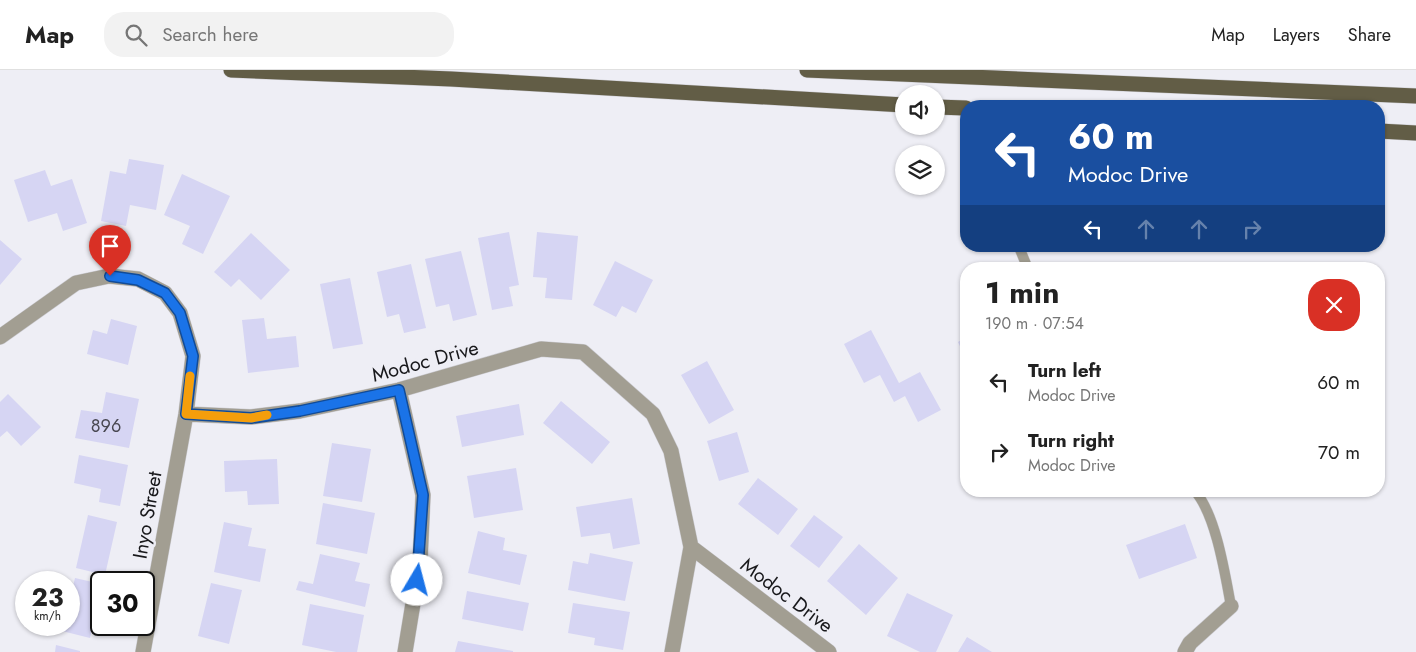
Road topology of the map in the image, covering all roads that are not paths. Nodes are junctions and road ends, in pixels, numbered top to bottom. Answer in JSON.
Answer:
{"nodes":[{"id":1,"x":231,"y":70,"type":"edge"},
{"id":2,"x":807,"y":70,"type":"edge"},
{"id":3,"x":1416,"y":96,"type":"edge"},
{"id":4,"x":895,"y":104,"type":"edge"},
{"id":5,"x":945,"y":107,"type":"edge"},
{"id":6,"x":960,"y":108,"type":"edge"},
{"id":7,"x":1385,"y":131,"type":"edge"},
{"id":8,"x":1416,"y":133,"type":"edge"},
{"id":9,"x":0,"y":337,"type":"edge"},
{"id":10,"x":399,"y":390,"type":"junction"},
{"id":11,"x":186,"y":414,"type":"junction"},
{"id":12,"x":1200,"y":497,"type":"edge"},
{"id":13,"x":690,"y":547,"type":"junction"},
{"id":14,"x":1231,"y":606,"type":"joint"},
{"id":15,"x":143,"y":652,"type":"edge"},
{"id":16,"x":405,"y":652,"type":"edge"},
{"id":17,"x":672,"y":652,"type":"edge"},
{"id":18,"x":829,"y":652,"type":"edge"},
{"id":19,"x":1185,"y":652,"type":"edge"}],
"edges":[{"from":1,"to":4,"type":"main road"},
{"from":2,"to":3,"type":"main road"},
{"from":5,"to":6,"type":"main road"},
{"from":7,"to":8,"type":"main road"},
{"from":9,"to":11,"type":"street"},
{"from":10,"to":11,"type":"street","name":"Modoc Drive"},
{"from":10,"to":13,"type":"street","name":"Modoc Drive"},
{"from":10,"to":16,"type":"street"},
{"from":11,"to":15,"type":"street","name":"Inyo Street"},
{"from":12,"to":14,"type":"lane"},
{"from":13,"to":17,"type":"street"},
{"from":13,"to":18,"type":"street","name":"Modoc Drive"},
{"from":14,"to":19,"type":"street"}]}
